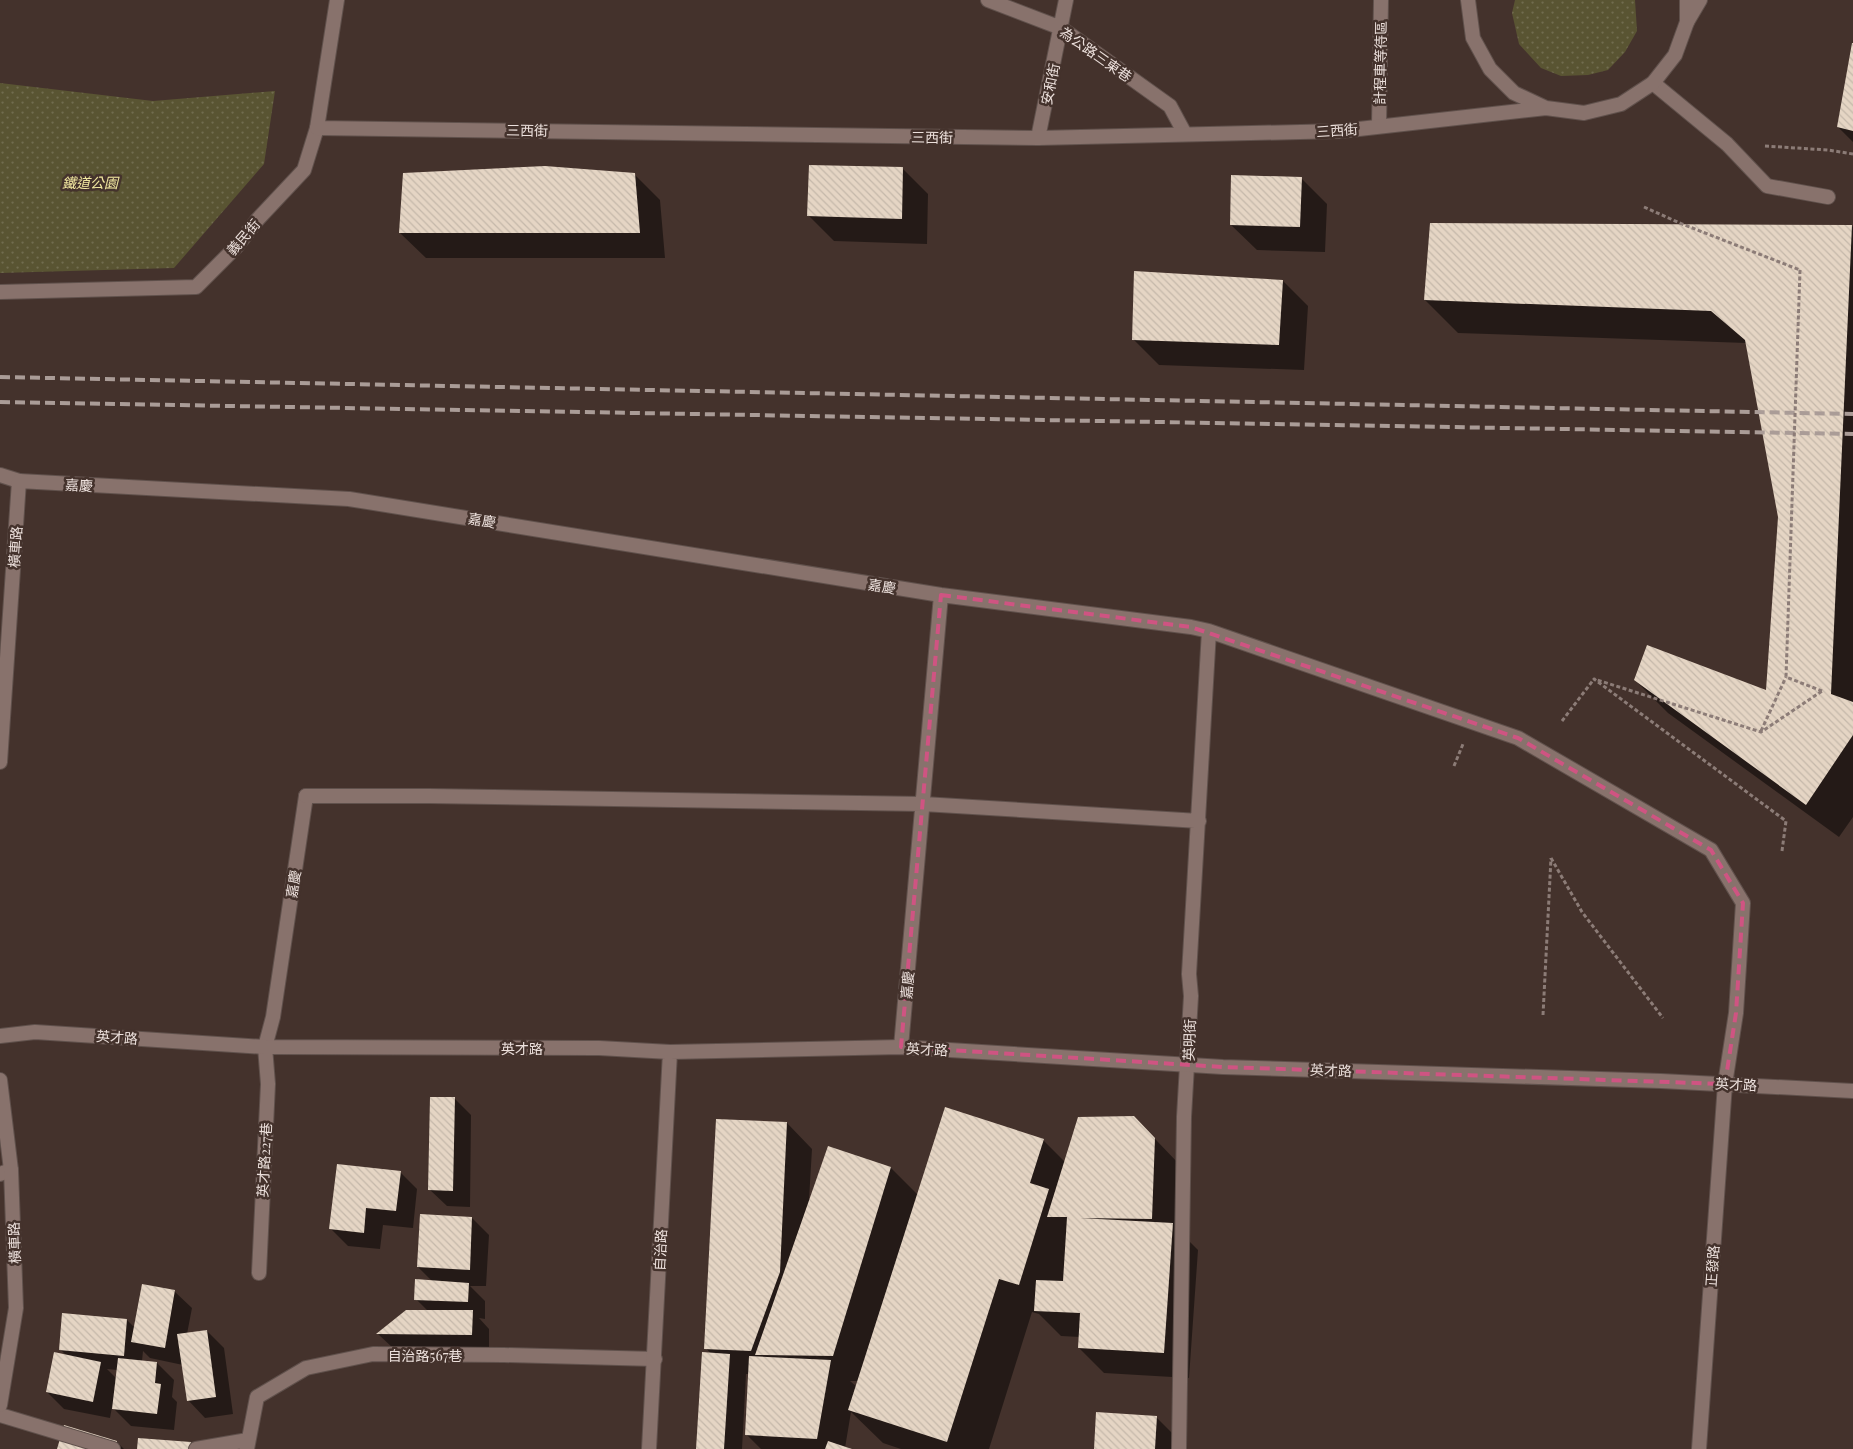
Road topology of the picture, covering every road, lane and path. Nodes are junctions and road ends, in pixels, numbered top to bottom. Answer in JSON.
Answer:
{"nodes":[{"id":1,"x":338,"y":0,"type":"edge"},
{"id":2,"x":988,"y":0,"type":"edge"},
{"id":3,"x":1066,"y":0,"type":"edge"},
{"id":4,"x":1381,"y":0,"type":"edge"},
{"id":5,"x":1468,"y":0,"type":"edge"},
{"id":6,"x":1687,"y":0,"type":"edge"},
{"id":7,"x":1700,"y":0,"type":"edge"},
{"id":8,"x":1687,"y":22,"type":"junction"},
{"id":9,"x":1061,"y":28,"type":"junction"},
{"id":10,"x":1653,"y":83,"type":"junction"},
{"id":11,"x":1546,"y":108,"type":"junction"},
{"id":12,"x":1379,"y":126,"type":"junction"},
{"id":13,"x":317,"y":128,"type":"junction"},
{"id":14,"x":1185,"y":134,"type":"junction"},
{"id":15,"x":1038,"y":138,"type":"junction"},
{"id":16,"x":1727,"y":144,"type":"junction"},
{"id":17,"x":1853,"y":154,"type":"edge"},
{"id":18,"x":1828,"y":197,"type":"dead end"},
{"id":19,"x":1644,"y":207,"type":"dead end"},
{"id":20,"x":0,"y":292,"type":"edge"},
{"id":21,"x":0,"y":475,"type":"edge"},
{"id":22,"x":19,"y":481,"type":"junction"},
{"id":23,"x":941,"y":595,"type":"junction"},
{"id":24,"x":1209,"y":631,"type":"junction"},
{"id":25,"x":1786,"y":677,"type":"junction"},
{"id":26,"x":1594,"y":678,"type":"junction"},
{"id":27,"x":1562,"y":721,"type":"dead end"},
{"id":28,"x":1761,"y":732,"type":"junction"},
{"id":29,"x":1464,"y":741,"type":"dead end"},
{"id":30,"x":0,"y":762,"type":"edge"},
{"id":31,"x":1454,"y":766,"type":"dead end"},
{"id":32,"x":923,"y":804,"type":"junction"},
{"id":33,"x":1199,"y":821,"type":"junction"},
{"id":34,"x":1782,"y":851,"type":"dead end"},
{"id":35,"x":1543,"y":1014,"type":"dead end"},
{"id":36,"x":1663,"y":1018,"type":"dead end"},
{"id":37,"x":0,"y":1036,"type":"edge"},
{"id":38,"x":266,"y":1047,"type":"junction"},
{"id":39,"x":901,"y":1047,"type":"junction"},
{"id":40,"x":670,"y":1052,"type":"junction"},
{"id":41,"x":1188,"y":1065,"type":"junction"},
{"id":42,"x":0,"y":1080,"type":"edge"},
{"id":43,"x":1725,"y":1084,"type":"junction"},
{"id":44,"x":1853,"y":1091,"type":"edge"},
{"id":45,"x":6,"y":1172,"type":"edge"},
{"id":46,"x":259,"y":1273,"type":"dead end"},
{"id":47,"x":655,"y":1359,"type":"junction"},
{"id":48,"x":0,"y":1405,"type":"edge"},
{"id":49,"x":0,"y":1415,"type":"edge"},
{"id":50,"x":247,"y":1444,"type":"edge"},
{"id":51,"x":113,"y":1449,"type":"edge"},
{"id":52,"x":196,"y":1449,"type":"edge"},
{"id":53,"x":649,"y":1449,"type":"edge"},
{"id":54,"x":1178,"y":1449,"type":"edge"},
{"id":55,"x":1699,"y":1449,"type":"edge"}],
"edges":[{"from":1,"to":13,"type":"street","name":"義民街"},
{"from":2,"to":9,"type":"street","name":"為公路三東巷"},
{"from":3,"to":9,"type":"street","name":"安和街"},
{"from":4,"to":12,"type":"street","name":"計程車等待區"},
{"from":5,"to":11,"type":"street"},
{"from":6,"to":8,"type":"street"},
{"from":7,"to":8,"type":"street"},
{"from":8,"to":10,"type":"street"},
{"from":9,"to":14,"type":"street","name":"為公路三東巷"},
{"from":9,"to":15,"type":"street","name":"安和街"},
{"from":10,"to":11,"type":"street"},
{"from":10,"to":16,"type":"street"},
{"from":11,"to":12,"type":"street","name":"三西街"},
{"from":12,"to":14,"type":"street","name":"三西街"},
{"from":13,"to":15,"type":"street","name":"三西街"},
{"from":13,"to":20,"type":"street","name":"義民街"},
{"from":14,"to":15,"type":"street","name":"三西街"},
{"from":16,"to":17,"type":"path"},
{"from":16,"to":18,"type":"street"},
{"from":19,"to":25,"type":"path","bridge":true},
{"from":21,"to":22,"type":"street","name":"嘉慶"},
{"from":22,"to":23,"type":"street","name":"嘉慶"},
{"from":22,"to":30,"type":"street","name":"橫車路"},
{"from":23,"to":24,"type":"street","name":"嘉慶"},
{"from":23,"to":32,"type":"street","name":"嘉慶"},
{"from":24,"to":33,"type":"street","name":"英明街"},
{"from":24,"to":43,"type":"street","name":"正發路"},
{"from":25,"to":28,"type":"path"},
{"from":25,"to":28,"type":"path","bridge":true},
{"from":26,"to":27,"type":"path"},
{"from":26,"to":28,"type":"path"},
{"from":26,"to":34,"type":"path"},
{"from":29,"to":31,"type":"path"},
{"from":32,"to":33,"type":"street","name":"嘉慶"},
{"from":32,"to":38,"type":"street","name":"嘉慶"},
{"from":32,"to":39,"type":"street","name":"嘉慶"},
{"from":33,"to":41,"type":"street","name":"英明街"},
{"from":35,"to":36,"type":"path"},
{"from":37,"to":38,"type":"street","name":"英才路"},
{"from":38,"to":40,"type":"street","name":"英才路"},
{"from":38,"to":46,"type":"street","name":"英才路227巷"},
{"from":39,"to":40,"type":"street","name":"英才路"},
{"from":39,"to":41,"type":"street","name":"英才路"},
{"from":40,"to":47,"type":"street","name":"自治路"},
{"from":41,"to":43,"type":"street","name":"英才路"},
{"from":41,"to":54,"type":"street","name":"英明街"},
{"from":42,"to":45,"type":"street","name":"橫車路"},
{"from":43,"to":44,"type":"street","name":"英才路"},
{"from":43,"to":55,"type":"street","name":"正發路"},
{"from":45,"to":48,"type":"street","name":"橫車路"},
{"from":47,"to":50,"type":"street","name":"自治路567巷"},
{"from":47,"to":53,"type":"street","name":"自治路"},
{"from":49,"to":51,"type":"street"},
{"from":50,"to":52,"type":"street"}]}
